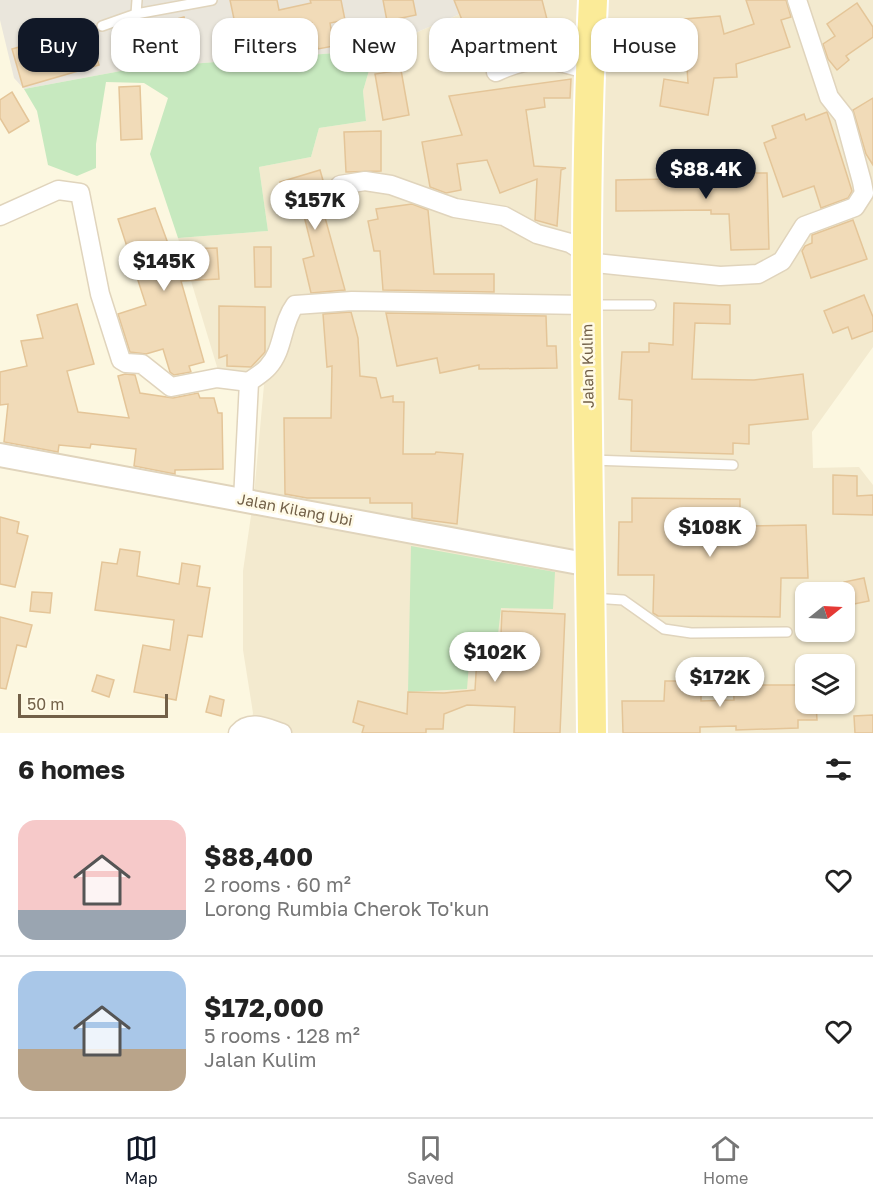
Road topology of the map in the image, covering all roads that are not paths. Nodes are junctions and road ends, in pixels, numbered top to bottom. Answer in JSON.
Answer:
{"nodes":[{"id":1,"x":136,"y":0,"type":"edge"},
{"id":2,"x":212,"y":0,"type":"edge"},
{"id":3,"x":593,"y":0,"type":"edge"},
{"id":4,"x":797,"y":0,"type":"edge"},
{"id":5,"x":136,"y":14,"type":"junction"},
{"id":6,"x":102,"y":26,"type":"dead end"},
{"id":7,"x":579,"y":67,"type":"edge"},
{"id":8,"x":590,"y":71,"type":"junction"},
{"id":9,"x":340,"y":185,"type":"dead end"},
{"id":10,"x":0,"y":216,"type":"edge"},
{"id":11,"x":586,"y":257,"type":"junction"},
{"id":12,"x":587,"y":305,"type":"junction"},
{"id":13,"x":651,"y":305,"type":"dead end"},
{"id":14,"x":249,"y":382,"type":"junction"},
{"id":15,"x":0,"y":455,"type":"edge"},
{"id":16,"x":590,"y":460,"type":"junction"},
{"id":17,"x":733,"y":465,"type":"dead end"},
{"id":18,"x":243,"y":500,"type":"junction"},
{"id":19,"x":590,"y":565,"type":"junction"},
{"id":20,"x":591,"y":597,"type":"junction"},
{"id":21,"x":787,"y":632,"type":"dead end"},
{"id":22,"x":238,"y":733,"type":"edge"},
{"id":23,"x":282,"y":733,"type":"edge"},
{"id":24,"x":592,"y":733,"type":"edge"}],
"edges":[{"from":1,"to":5,"type":"lane"},
{"from":2,"to":5,"type":"lane"},
{"from":3,"to":8,"type":"main road","name":"Jalan Kulim"},
{"from":4,"to":11,"type":"street"},
{"from":5,"to":6,"type":"lane"},
{"from":7,"to":8,"type":"street"},
{"from":8,"to":11,"type":"main road","name":"Jalan Kulim"},
{"from":9,"to":11,"type":"street"},
{"from":10,"to":14,"type":"street"},
{"from":11,"to":12,"type":"main road","name":"Jalan Kulim"},
{"from":12,"to":13,"type":"lane"},
{"from":12,"to":14,"type":"street"},
{"from":12,"to":16,"type":"main road","name":"Jalan Kulim"},
{"from":14,"to":18,"type":"street"},
{"from":15,"to":18,"type":"street","name":"Jalan Kilang Ubi"},
{"from":16,"to":17,"type":"lane"},
{"from":16,"to":19,"type":"main road","name":"Jalan Kulim"},
{"from":18,"to":19,"type":"street","name":"Jalan Kilang Ubi"},
{"from":19,"to":20,"type":"main road","name":"Jalan Kulim"},
{"from":20,"to":21,"type":"lane"},
{"from":20,"to":24,"type":"main road","name":"Jalan Kulim"},
{"from":22,"to":23,"type":"street"}]}
